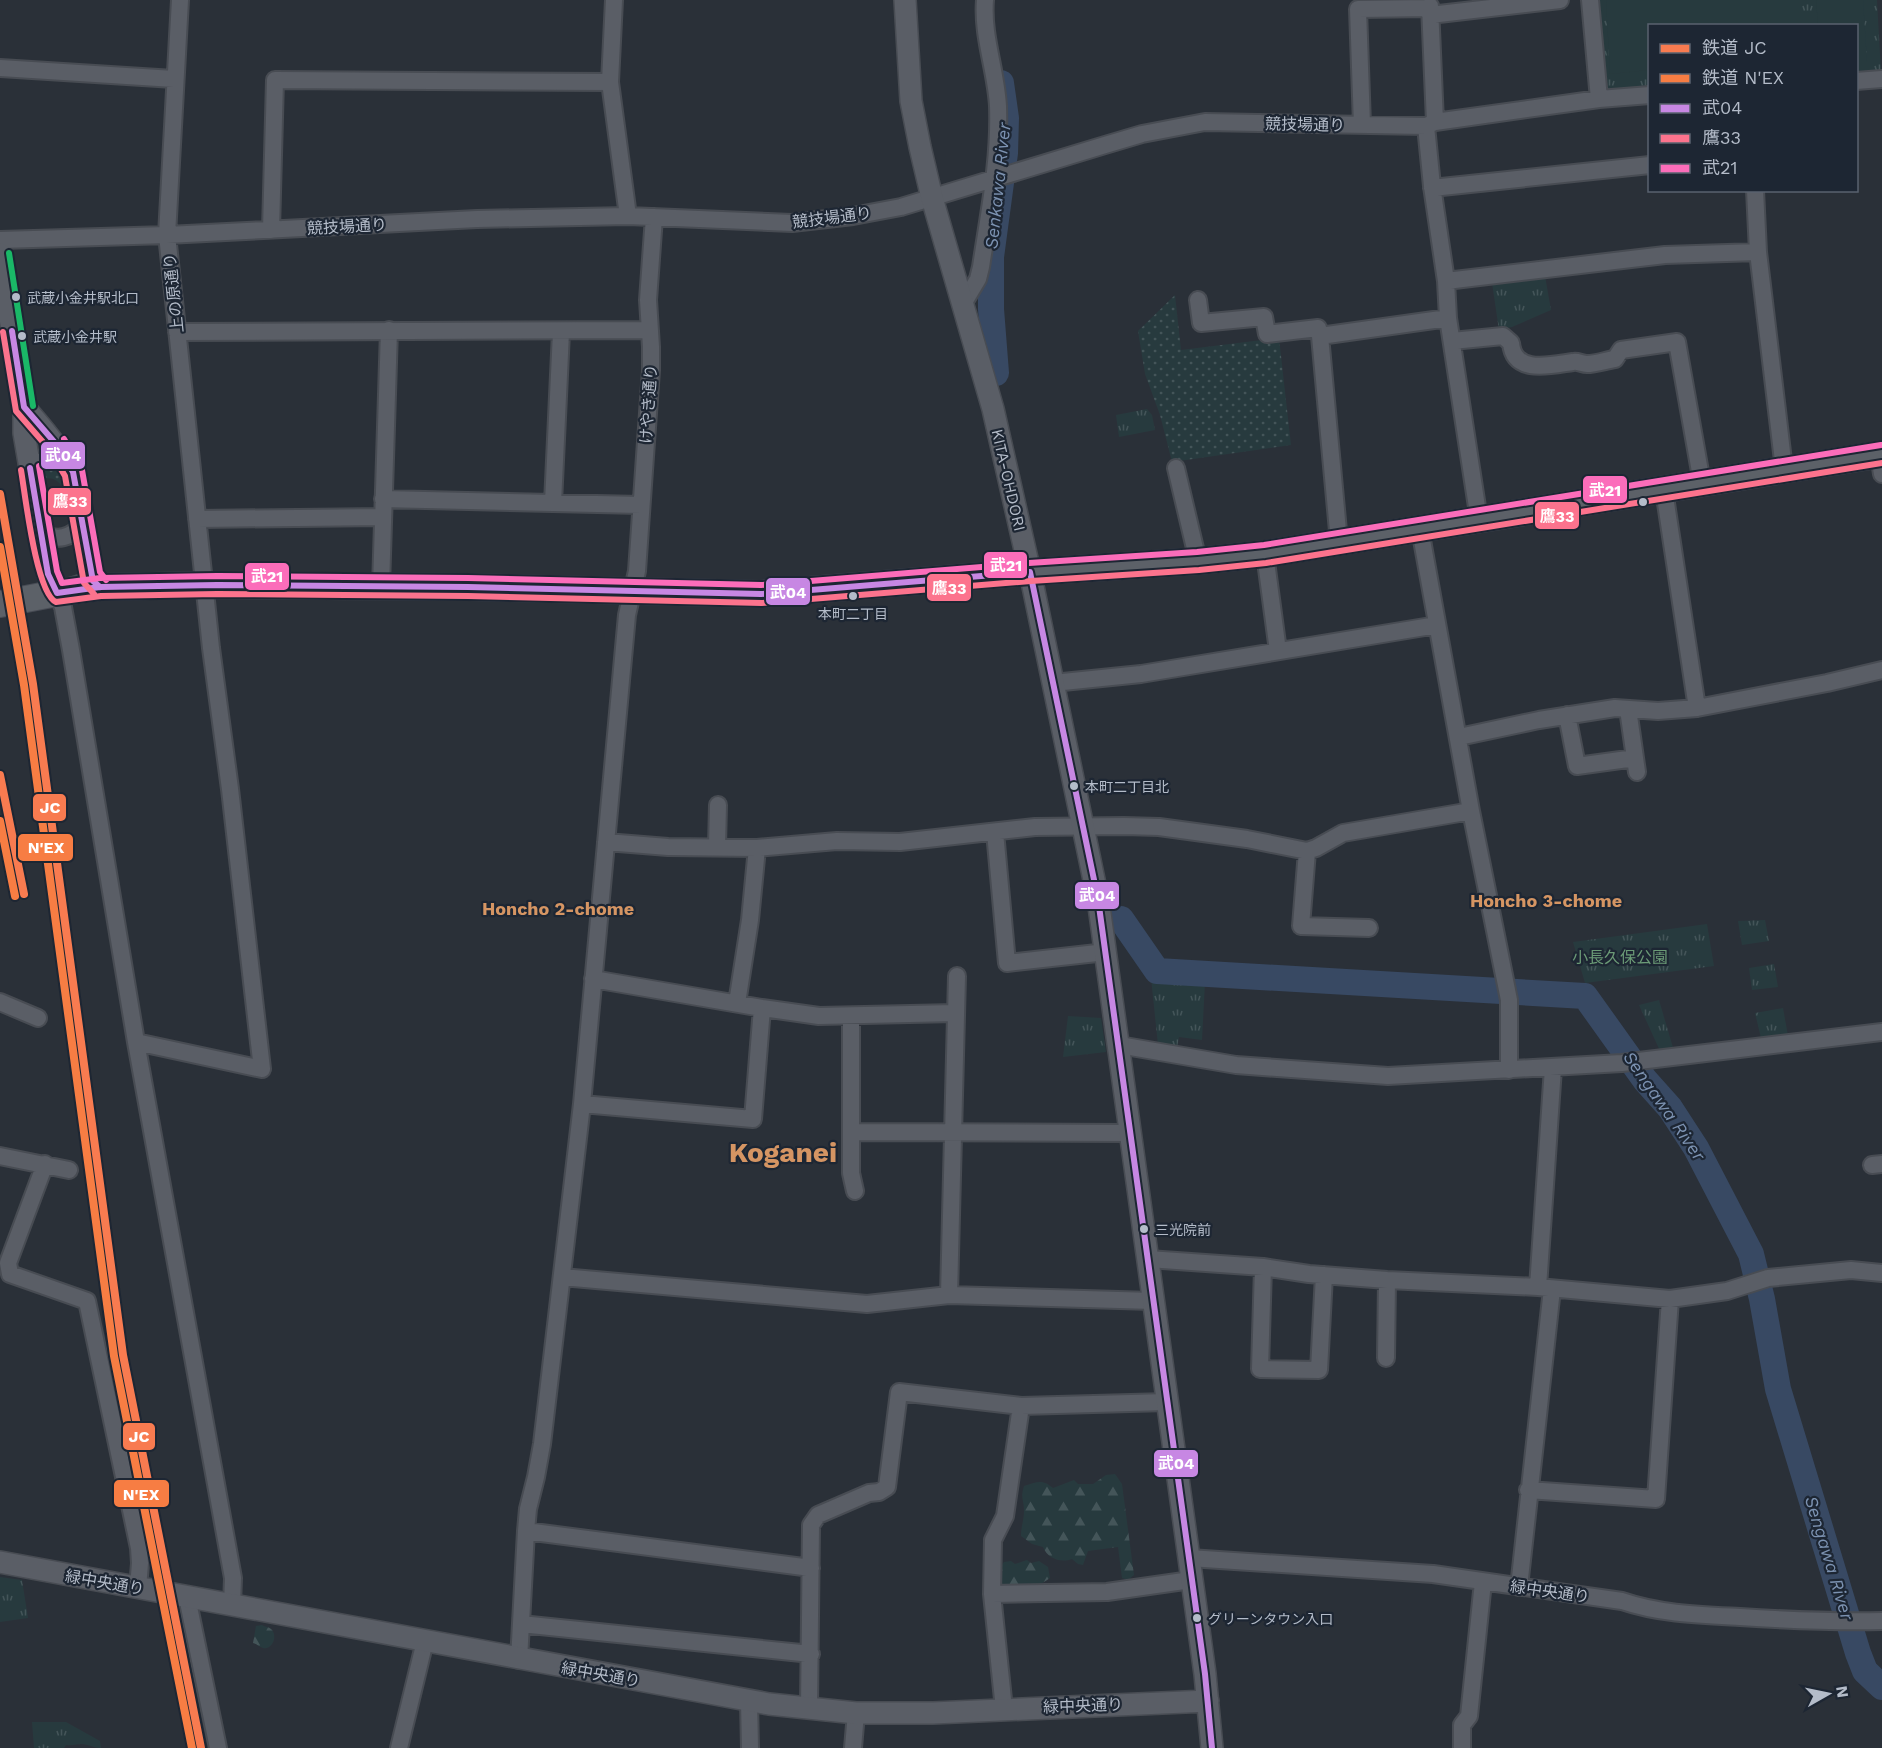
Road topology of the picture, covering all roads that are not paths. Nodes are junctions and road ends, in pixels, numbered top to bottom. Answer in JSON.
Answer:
{"nodes":[{"id":1,"x":180,"y":0,"type":"edge"},
{"id":2,"x":614,"y":0,"type":"edge"},
{"id":3,"x":905,"y":0,"type":"edge"},
{"id":4,"x":985,"y":0,"type":"edge"},
{"id":5,"x":1560,"y":0,"type":"edge"},
{"id":6,"x":1590,"y":0,"type":"edge"},
{"id":7,"x":1430,"y":8,"type":"edge"},
{"id":8,"x":0,"y":68,"type":"edge"},
{"id":9,"x":174,"y":79,"type":"junction"},
{"id":10,"x":1882,"y":80,"type":"edge"},
{"id":11,"x":1858,"y":81,"type":"edge"},
{"id":12,"x":610,"y":82,"type":"junction"},
{"id":13,"x":1648,"y":94,"type":"edge"},
{"id":14,"x":1599,"y":99,"type":"junction"},
{"id":15,"x":1430,"y":124,"type":"junction"},
{"id":16,"x":1362,"y":125,"type":"junction"},
{"id":17,"x":1648,"y":165,"type":"edge"},
{"id":18,"x":1002,"y":176,"type":"junction"},
{"id":19,"x":1432,"y":188,"type":"junction"},
{"id":20,"x":1755,"y":192,"type":"edge"},
{"id":21,"x":932,"y":198,"type":"junction"},
{"id":22,"x":628,"y":216,"type":"junction"},
{"id":23,"x":654,"y":217,"type":"junction"},
{"id":24,"x":272,"y":230,"type":"junction"},
{"id":25,"x":166,"y":235,"type":"junction"},
{"id":26,"x":0,"y":240,"type":"edge"},
{"id":27,"x":1758,"y":252,"type":"junction"},
{"id":28,"x":0,"y":254,"type":"edge"},
{"id":29,"x":1446,"y":281,"type":"junction"},
{"id":30,"x":1198,"y":300,"type":"dead end"},
{"id":31,"x":963,"y":304,"type":"junction"},
{"id":32,"x":1448,"y":318,"type":"junction"},
{"id":33,"x":388,"y":330,"type":"junction"},
{"id":34,"x":650,"y":330,"type":"junction"},
{"id":35,"x":177,"y":332,"type":"junction"},
{"id":36,"x":561,"y":332,"type":"junction"},
{"id":37,"x":1320,"y":336,"type":"junction"},
{"id":38,"x":1452,"y":341,"type":"junction"},
{"id":39,"x":24,"y":407,"type":"junction"},
{"id":40,"x":1881,"y":461,"type":"edge"},
{"id":41,"x":67,"y":462,"type":"junction"},
{"id":42,"x":30,"y":468,"type":"junction"},
{"id":43,"x":1176,"y":468,"type":"dead end"},
{"id":44,"x":1784,"y":469,"type":"junction"},
{"id":45,"x":1702,"y":483,"type":"junction"},
{"id":46,"x":1664,"y":490,"type":"junction"},
{"id":47,"x":383,"y":499,"type":"junction"},
{"id":48,"x":553,"y":503,"type":"junction"},
{"id":49,"x":641,"y":505,"type":"junction"},
{"id":50,"x":383,"y":517,"type":"junction"},
{"id":51,"x":197,"y":519,"type":"junction"},
{"id":52,"x":1479,"y":520,"type":"junction"},
{"id":53,"x":83,"y":523,"type":"junction"},
{"id":54,"x":1420,"y":529,"type":"junction"},
{"id":55,"x":40,"y":531,"type":"junction"},
{"id":56,"x":1339,"y":542,"type":"junction"},
{"id":57,"x":1265,"y":554,"type":"junction"},
{"id":58,"x":1198,"y":561,"type":"junction"},
{"id":59,"x":1030,"y":572,"type":"junction"},
{"id":60,"x":95,"y":578,"type":"junction"},
{"id":61,"x":204,"y":585,"type":"junction"},
{"id":62,"x":381,"y":586,"type":"junction"},
{"id":63,"x":633,"y":590,"type":"junction"},
{"id":64,"x":57,"y":593,"type":"junction"},
{"id":65,"x":0,"y":604,"type":"edge"},
{"id":66,"x":1437,"y":625,"type":"junction"},
{"id":67,"x":1278,"y":651,"type":"junction"},
{"id":68,"x":1882,"y":670,"type":"edge"},
{"id":69,"x":1053,"y":683,"type":"junction"},
{"id":70,"x":1697,"y":708,"type":"junction"},
{"id":71,"x":1628,"y":709,"type":"junction"},
{"id":72,"x":1568,"y":715,"type":"junction"},
{"id":73,"x":1459,"y":737,"type":"junction"},
{"id":74,"x":718,"y":805,"type":"dead end"},
{"id":75,"x":1471,"y":811,"type":"junction"},
{"id":76,"x":1083,"y":825,"type":"junction"},
{"id":77,"x":995,"y":832,"type":"junction"},
{"id":78,"x":606,"y":842,"type":"junction"},
{"id":79,"x":717,"y":846,"type":"junction"},
{"id":80,"x":757,"y":848,"type":"junction"},
{"id":81,"x":1307,"y":851,"type":"junction"},
{"id":82,"x":1369,"y":928,"type":"dead end"},
{"id":83,"x":1106,"y":952,"type":"junction"},
{"id":84,"x":957,"y":976,"type":"dead end"},
{"id":85,"x":594,"y":979,"type":"junction"},
{"id":86,"x":0,"y":1002,"type":"edge"},
{"id":87,"x":737,"y":1003,"type":"junction"},
{"id":88,"x":762,"y":1008,"type":"junction"},
{"id":89,"x":955,"y":1013,"type":"junction"},
{"id":90,"x":852,"y":1016,"type":"junction"},
{"id":91,"x":38,"y":1018,"type":"dead end"},
{"id":92,"x":1882,"y":1032,"type":"edge"},
{"id":93,"x":136,"y":1042,"type":"junction"},
{"id":94,"x":1119,"y":1045,"type":"junction"},
{"id":95,"x":1553,"y":1068,"type":"junction"},
{"id":96,"x":1509,"y":1070,"type":"junction"},
{"id":97,"x":582,"y":1104,"type":"junction"},
{"id":98,"x":852,"y":1132,"type":"junction"},
{"id":99,"x":953,"y":1132,"type":"junction"},
{"id":100,"x":1130,"y":1133,"type":"junction"},
{"id":101,"x":0,"y":1156,"type":"edge"},
{"id":102,"x":45,"y":1164,"type":"junction"},
{"id":103,"x":69,"y":1170,"type":"dead end"},
{"id":104,"x":855,"y":1191,"type":"dead end"},
{"id":105,"x":1148,"y":1259,"type":"junction"},
{"id":106,"x":1263,"y":1267,"type":"junction"},
{"id":107,"x":1882,"y":1273,"type":"edge"},
{"id":108,"x":1324,"y":1275,"type":"junction"},
{"id":109,"x":562,"y":1276,"type":"junction"},
{"id":110,"x":1387,"y":1280,"type":"junction"},
{"id":111,"x":1545,"y":1288,"type":"junction"},
{"id":112,"x":949,"y":1295,"type":"junction"},
{"id":113,"x":1670,"y":1299,"type":"junction"},
{"id":114,"x":1154,"y":1301,"type":"junction"},
{"id":115,"x":1386,"y":1358,"type":"dead end"},
{"id":116,"x":1167,"y":1402,"type":"junction"},
{"id":117,"x":1021,"y":1406,"type":"junction"},
{"id":118,"x":1528,"y":1490,"type":"junction"},
{"id":119,"x":526,"y":1531,"type":"junction"},
{"id":120,"x":1189,"y":1558,"type":"junction"},
{"id":121,"x":0,"y":1562,"type":"edge"},
{"id":122,"x":811,"y":1568,"type":"junction"},
{"id":123,"x":1191,"y":1580,"type":"junction"},
{"id":124,"x":1483,"y":1582,"type":"junction"},
{"id":125,"x":1519,"y":1587,"type":"junction"},
{"id":126,"x":138,"y":1588,"type":"junction"},
{"id":127,"x":992,"y":1594,"type":"junction"},
{"id":128,"x":187,"y":1597,"type":"junction"},
{"id":129,"x":232,"y":1605,"type":"junction"},
{"id":130,"x":1882,"y":1621,"type":"edge"},
{"id":131,"x":521,"y":1624,"type":"junction"},
{"id":132,"x":425,"y":1641,"type":"junction"},
{"id":133,"x":811,"y":1654,"type":"junction"},
{"id":134,"x":519,"y":1659,"type":"junction"},
{"id":135,"x":749,"y":1701,"type":"junction"},
{"id":136,"x":1208,"y":1701,"type":"junction"},
{"id":137,"x":809,"y":1708,"type":"junction"},
{"id":138,"x":1004,"y":1709,"type":"junction"},
{"id":139,"x":856,"y":1713,"type":"junction"},
{"id":140,"x":218,"y":1748,"type":"edge"},
{"id":141,"x":399,"y":1748,"type":"edge"},
{"id":142,"x":750,"y":1748,"type":"edge"},
{"id":143,"x":854,"y":1748,"type":"edge"},
{"id":144,"x":1212,"y":1748,"type":"edge"},
{"id":145,"x":1462,"y":1748,"type":"edge"}],
"edges":[{"from":1,"to":9,"type":"street","name":"上の原通り"},
{"from":2,"to":12,"type":"street"},
{"from":3,"to":21,"type":"street","name":"KITA-OHDORI"},
{"from":4,"to":18,"type":"street"},
{"from":5,"to":7,"type":"street"},
{"from":6,"to":14,"type":"street"},
{"from":7,"to":15,"type":"street"},
{"from":7,"to":16,"type":"street"},
{"from":8,"to":9,"type":"street"},
{"from":9,"to":25,"type":"street","name":"上の原通り"},
{"from":10,"to":11,"type":"street"},
{"from":12,"to":22,"type":"street"},
{"from":12,"to":24,"type":"street"},
{"from":13,"to":14,"type":"street","name":"競技場通り"},
{"from":14,"to":15,"type":"street","name":"競技場通り"},
{"from":15,"to":16,"type":"street","name":"競技場通り"},
{"from":15,"to":19,"type":"street"},
{"from":16,"to":18,"type":"street","name":"競技場通り"},
{"from":17,"to":19,"type":"street"},
{"from":18,"to":21,"type":"street","name":"競技場通り"},
{"from":18,"to":31,"type":"street"},
{"from":19,"to":29,"type":"street"},
{"from":20,"to":27,"type":"street"},
{"from":21,"to":23,"type":"street","name":"競技場通り"},
{"from":21,"to":31,"type":"street","name":"KITA-OHDORI"},
{"from":22,"to":23,"type":"street","name":"競技場通り"},
{"from":22,"to":24,"type":"street","name":"競技場通り"},
{"from":23,"to":34,"type":"street","name":"けやき通り"},
{"from":24,"to":25,"type":"street","name":"競技場通り"},
{"from":25,"to":26,"type":"street","name":"競技場通り"},
{"from":25,"to":35,"type":"street","name":"上の原通り"},
{"from":27,"to":29,"type":"street"},
{"from":27,"to":44,"type":"street"},
{"from":28,"to":39,"type":"street"},
{"from":29,"to":32,"type":"street"},
{"from":30,"to":37,"type":"street"},
{"from":31,"to":59,"type":"street","name":"KITA-OHDORI"},
{"from":32,"to":37,"type":"street"},
{"from":32,"to":38,"type":"street"},
{"from":33,"to":35,"type":"street"},
{"from":33,"to":36,"type":"street"},
{"from":33,"to":47,"type":"street"},
{"from":34,"to":36,"type":"street"},
{"from":34,"to":49,"type":"street","name":"けやき通り"},
{"from":35,"to":51,"type":"street","name":"上の原通り"},
{"from":36,"to":48,"type":"street"},
{"from":37,"to":56,"type":"street"},
{"from":38,"to":45,"type":"street"},
{"from":38,"to":52,"type":"street"},
{"from":39,"to":41,"type":"street"},
{"from":39,"to":42,"type":"street"},
{"from":40,"to":44,"type":"main road"},
{"from":41,"to":42,"type":"street"},
{"from":41,"to":53,"type":"street"},
{"from":42,"to":55,"type":"street"},
{"from":43,"to":58,"type":"street"},
{"from":44,"to":45,"type":"main road"},
{"from":45,"to":46,"type":"main road"},
{"from":46,"to":52,"type":"main road"},
{"from":46,"to":70,"type":"street"},
{"from":47,"to":48,"type":"street"},
{"from":47,"to":50,"type":"street"},
{"from":48,"to":49,"type":"street"},
{"from":49,"to":63,"type":"street","name":"けやき通り"},
{"from":50,"to":51,"type":"street"},
{"from":50,"to":62,"type":"street"},
{"from":51,"to":61,"type":"street","name":"上の原通り"},
{"from":52,"to":54,"type":"main road"},
{"from":53,"to":55,"type":"street"},
{"from":53,"to":60,"type":"street"},
{"from":54,"to":56,"type":"main road"},
{"from":54,"to":66,"type":"street"},
{"from":55,"to":64,"type":"street"},
{"from":56,"to":57,"type":"main road"},
{"from":57,"to":58,"type":"main road"},
{"from":57,"to":67,"type":"street"},
{"from":58,"to":59,"type":"main road"},
{"from":59,"to":63,"type":"main road"},
{"from":59,"to":69,"type":"street","name":"KITA-OHDORI"},
{"from":60,"to":61,"type":"main road"},
{"from":60,"to":64,"type":"main road"},
{"from":61,"to":62,"type":"main road"},
{"from":61,"to":93,"type":"street","name":"上の原通り"},
{"from":62,"to":63,"type":"main road"},
{"from":63,"to":78,"type":"street","name":"けやき通り"},
{"from":64,"to":65,"type":"main road"},
{"from":64,"to":93,"type":"street"},
{"from":66,"to":67,"type":"street"},
{"from":66,"to":73,"type":"street"},
{"from":67,"to":69,"type":"street"},
{"from":68,"to":70,"type":"street"},
{"from":69,"to":76,"type":"street","name":"KITA-OHDORI"},
{"from":70,"to":71,"type":"street"},
{"from":71,"to":72,"type":"street"},
{"from":71,"to":72,"type":"street"},
{"from":72,"to":73,"type":"street"},
{"from":73,"to":75,"type":"street"},
{"from":74,"to":79,"type":"street"},
{"from":75,"to":81,"type":"street"},
{"from":75,"to":96,"type":"street"},
{"from":76,"to":77,"type":"street"},
{"from":76,"to":81,"type":"street"},
{"from":76,"to":83,"type":"street","name":"KITA-OHDORI"},
{"from":77,"to":80,"type":"street"},
{"from":77,"to":83,"type":"street"},
{"from":78,"to":79,"type":"street"},
{"from":78,"to":85,"type":"street","name":"けやき通り"},
{"from":79,"to":80,"type":"street"},
{"from":80,"to":87,"type":"street"},
{"from":81,"to":82,"type":"street"},
{"from":83,"to":94,"type":"street","name":"KITA-OHDORI"},
{"from":84,"to":89,"type":"street"},
{"from":85,"to":87,"type":"street"},
{"from":85,"to":97,"type":"street","name":"けやき通り"},
{"from":86,"to":91,"type":"street"},
{"from":87,"to":88,"type":"street"},
{"from":88,"to":90,"type":"street"},
{"from":88,"to":97,"type":"street"},
{"from":89,"to":90,"type":"street"},
{"from":89,"to":99,"type":"street"},
{"from":90,"to":98,"type":"street"},
{"from":92,"to":95,"type":"street"},
{"from":93,"to":129,"type":"street"},
{"from":94,"to":96,"type":"street"},
{"from":94,"to":100,"type":"street","name":"KITA-OHDORI"},
{"from":95,"to":96,"type":"street"},
{"from":95,"to":111,"type":"street"},
{"from":97,"to":109,"type":"street","name":"けやき通り"},
{"from":98,"to":99,"type":"street"},
{"from":98,"to":104,"type":"street"},
{"from":99,"to":100,"type":"street"},
{"from":99,"to":112,"type":"street"},
{"from":100,"to":105,"type":"street","name":"KITA-OHDORI"},
{"from":101,"to":102,"type":"street"},
{"from":102,"to":103,"type":"street"},
{"from":102,"to":126,"type":"street"},
{"from":105,"to":106,"type":"street"},
{"from":105,"to":114,"type":"street","name":"KITA-OHDORI"},
{"from":106,"to":108,"type":"street"},
{"from":106,"to":108,"type":"street"},
{"from":107,"to":113,"type":"street"},
{"from":108,"to":110,"type":"street"},
{"from":109,"to":112,"type":"street"},
{"from":109,"to":119,"type":"street","name":"けやき通り"},
{"from":110,"to":111,"type":"street"},
{"from":110,"to":115,"type":"street"},
{"from":111,"to":113,"type":"street"},
{"from":111,"to":118,"type":"street"},
{"from":112,"to":114,"type":"street"},
{"from":113,"to":118,"type":"street"},
{"from":114,"to":116,"type":"street","name":"KITA-OHDORI"},
{"from":116,"to":117,"type":"street"},
{"from":116,"to":120,"type":"street","name":"KITA-OHDORI"},
{"from":117,"to":122,"type":"street"},
{"from":117,"to":127,"type":"street"},
{"from":118,"to":125,"type":"street"},
{"from":119,"to":122,"type":"street"},
{"from":119,"to":131,"type":"street","name":"けやき通り"},
{"from":120,"to":123,"type":"street","name":"KITA-OHDORI"},
{"from":120,"to":124,"type":"street","name":"緑中央通り"},
{"from":121,"to":126,"type":"street","name":"緑中央通り"},
{"from":122,"to":133,"type":"street"},
{"from":123,"to":127,"type":"street"},
{"from":123,"to":136,"type":"street","name":"KITA-OHDORI"},
{"from":124,"to":125,"type":"street","name":"緑中央通り"},
{"from":124,"to":145,"type":"street"},
{"from":125,"to":130,"type":"street","name":"緑中央通り"},
{"from":126,"to":128,"type":"street","name":"緑中央通り"},
{"from":127,"to":138,"type":"street"},
{"from":128,"to":129,"type":"street","name":"緑中央通り"},
{"from":128,"to":140,"type":"street"},
{"from":129,"to":132,"type":"street","name":"緑中央通り"},
{"from":131,"to":133,"type":"street"},
{"from":131,"to":134,"type":"street","name":"けやき通り"},
{"from":132,"to":134,"type":"street","name":"緑中央通り"},
{"from":132,"to":141,"type":"street"},
{"from":133,"to":137,"type":"street"},
{"from":134,"to":135,"type":"street","name":"緑中央通り"},
{"from":135,"to":137,"type":"street","name":"緑中央通り"},
{"from":135,"to":142,"type":"street"},
{"from":136,"to":138,"type":"street","name":"緑中央通り"},
{"from":136,"to":144,"type":"street","name":"KITA-OHDORI"},
{"from":137,"to":139,"type":"street","name":"緑中央通り"},
{"from":138,"to":139,"type":"street","name":"緑中央通り"},
{"from":139,"to":143,"type":"street"}]}
